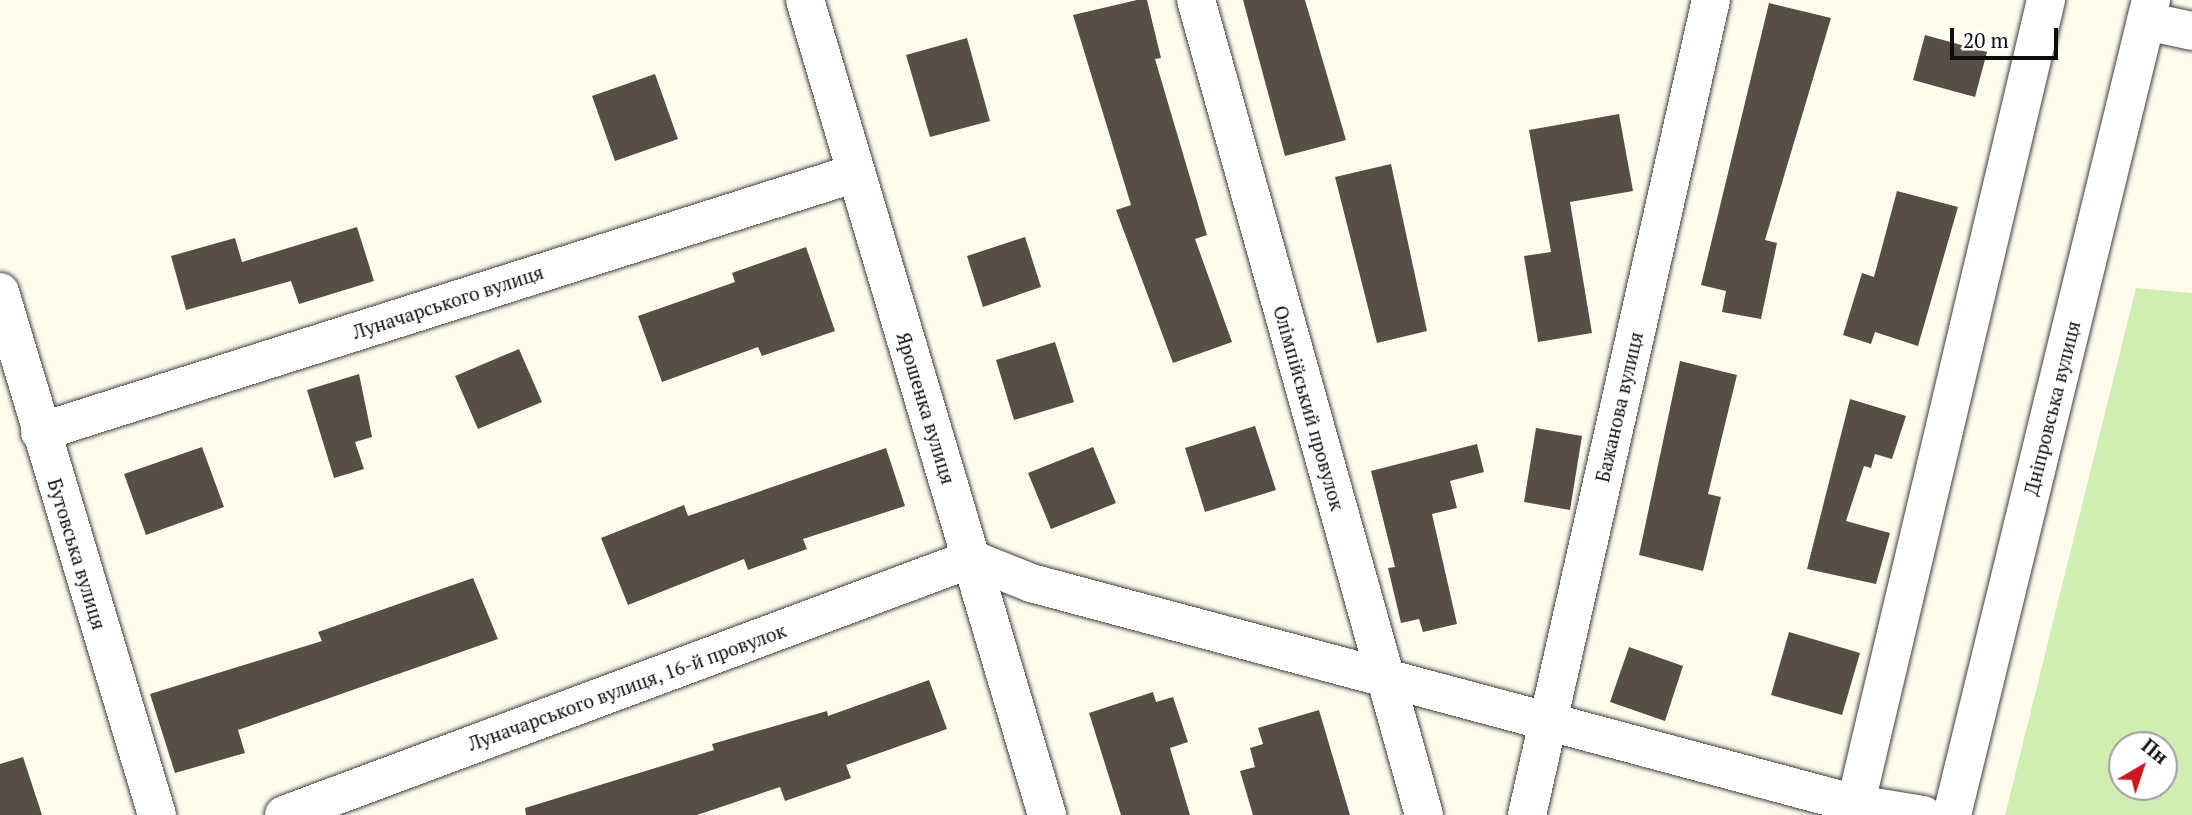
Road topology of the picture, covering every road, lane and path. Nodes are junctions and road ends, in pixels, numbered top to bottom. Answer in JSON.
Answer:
{"nodes":[{"id":1,"x":1196,"y":0,"type":"edge"},
{"id":2,"x":1711,"y":0,"type":"edge"},
{"id":3,"x":2046,"y":0,"type":"edge"},
{"id":4,"x":815,"y":1,"type":"edge"},
{"id":5,"x":2149,"y":10,"type":"edge"},
{"id":6,"x":2192,"y":31,"type":"edge"},
{"id":7,"x":856,"y":173,"type":"junction"},
{"id":8,"x":0,"y":292,"type":"edge"},
{"id":9,"x":40,"y":432,"type":"junction"},
{"id":10,"x":971,"y":559,"type":"junction"},
{"id":11,"x":1382,"y":677,"type":"junction"},
{"id":12,"x":1548,"y":721,"type":"junction"},
{"id":13,"x":1854,"y":809,"type":"edge"},
{"id":14,"x":158,"y":815,"type":"edge"},
{"id":15,"x":284,"y":815,"type":"edge"},
{"id":16,"x":1047,"y":815,"type":"edge"},
{"id":17,"x":1424,"y":815,"type":"edge"},
{"id":18,"x":1527,"y":815,"type":"edge"},
{"id":19,"x":1923,"y":815,"type":"edge"},
{"id":20,"x":1952,"y":815,"type":"edge"}],
"edges":[{"from":1,"to":11,"type":"street","name":"Олімпійський провулок"},
{"from":2,"to":12,"type":"street","name":"Бажанова вулиця"},
{"from":3,"to":13,"type":"street"},
{"from":4,"to":7,"type":"street","name":"Ярошенка вулиця"},
{"from":5,"to":6,"type":"street"},
{"from":5,"to":20,"type":"street","name":"Дніпровська вулиця"},
{"from":7,"to":9,"type":"street","name":"Луначарського вулиця"},
{"from":7,"to":10,"type":"street","name":"Ярошенка вулиця"},
{"from":8,"to":9,"type":"street","name":"Бутовська вулиця"},
{"from":9,"to":14,"type":"street","name":"Бутовська вулиця"},
{"from":10,"to":11,"type":"street"},
{"from":10,"to":15,"type":"street","name":"Луначарського вулиця, 16-й провулок"},
{"from":10,"to":16,"type":"street","name":"Ярошенка вулиця"},
{"from":11,"to":12,"type":"street"},
{"from":11,"to":17,"type":"street","name":"Олімпійський провулок"},
{"from":12,"to":13,"type":"street"},
{"from":12,"to":18,"type":"street","name":"Бажанова вулиця"},
{"from":13,"to":19,"type":"street"}]}
